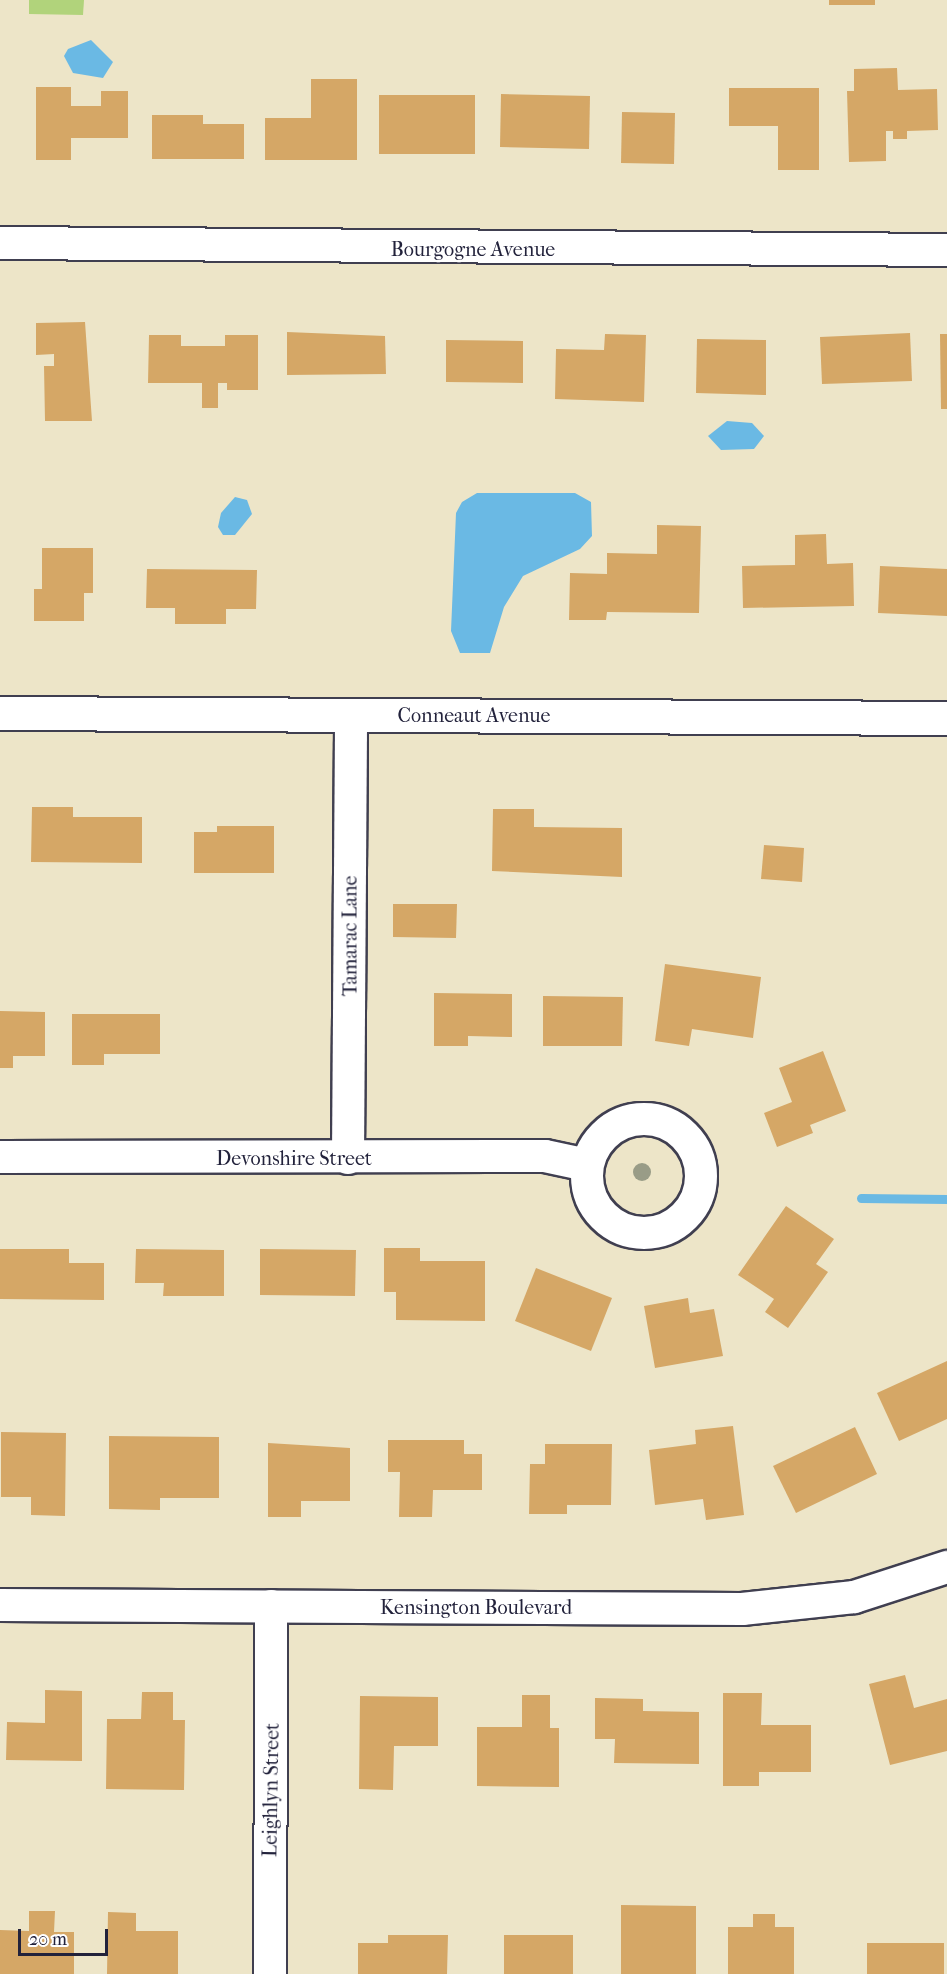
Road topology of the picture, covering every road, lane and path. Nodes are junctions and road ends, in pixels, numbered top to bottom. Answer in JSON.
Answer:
{"nodes":[{"id":1,"x":0,"y":243,"type":"edge"},
{"id":2,"x":947,"y":250,"type":"edge"},
{"id":3,"x":0,"y":713,"type":"edge"},
{"id":4,"x":351,"y":715,"type":"junction"},
{"id":5,"x":947,"y":718,"type":"edge"},
{"id":6,"x":0,"y":1157,"type":"edge"},
{"id":7,"x":348,"y":1158,"type":"junction"},
{"id":8,"x":587,"y":1165,"type":"dead end"},
{"id":9,"x":947,"y":1567,"type":"edge"},
{"id":10,"x":0,"y":1605,"type":"edge"},
{"id":11,"x":271,"y":1606,"type":"junction"},
{"id":12,"x":270,"y":1974,"type":"edge"}],
"edges":[{"from":1,"to":2,"type":"street","name":"Bourgogne Avenue"},
{"from":3,"to":4,"type":"street","name":"Conneaut Avenue"},
{"from":4,"to":5,"type":"street","name":"Conneaut Avenue"},
{"from":4,"to":7,"type":"street","name":"Tamarac Lane"},
{"from":6,"to":7,"type":"street","name":"Devonshire Street"},
{"from":7,"to":8,"type":"street","name":"Devonshire Street"},
{"from":9,"to":11,"type":"street","name":"Kensington Boulevard"},
{"from":10,"to":11,"type":"street","name":"Kensington Boulevard"},
{"from":11,"to":12,"type":"street","name":"Leighlyn Street"}]}
